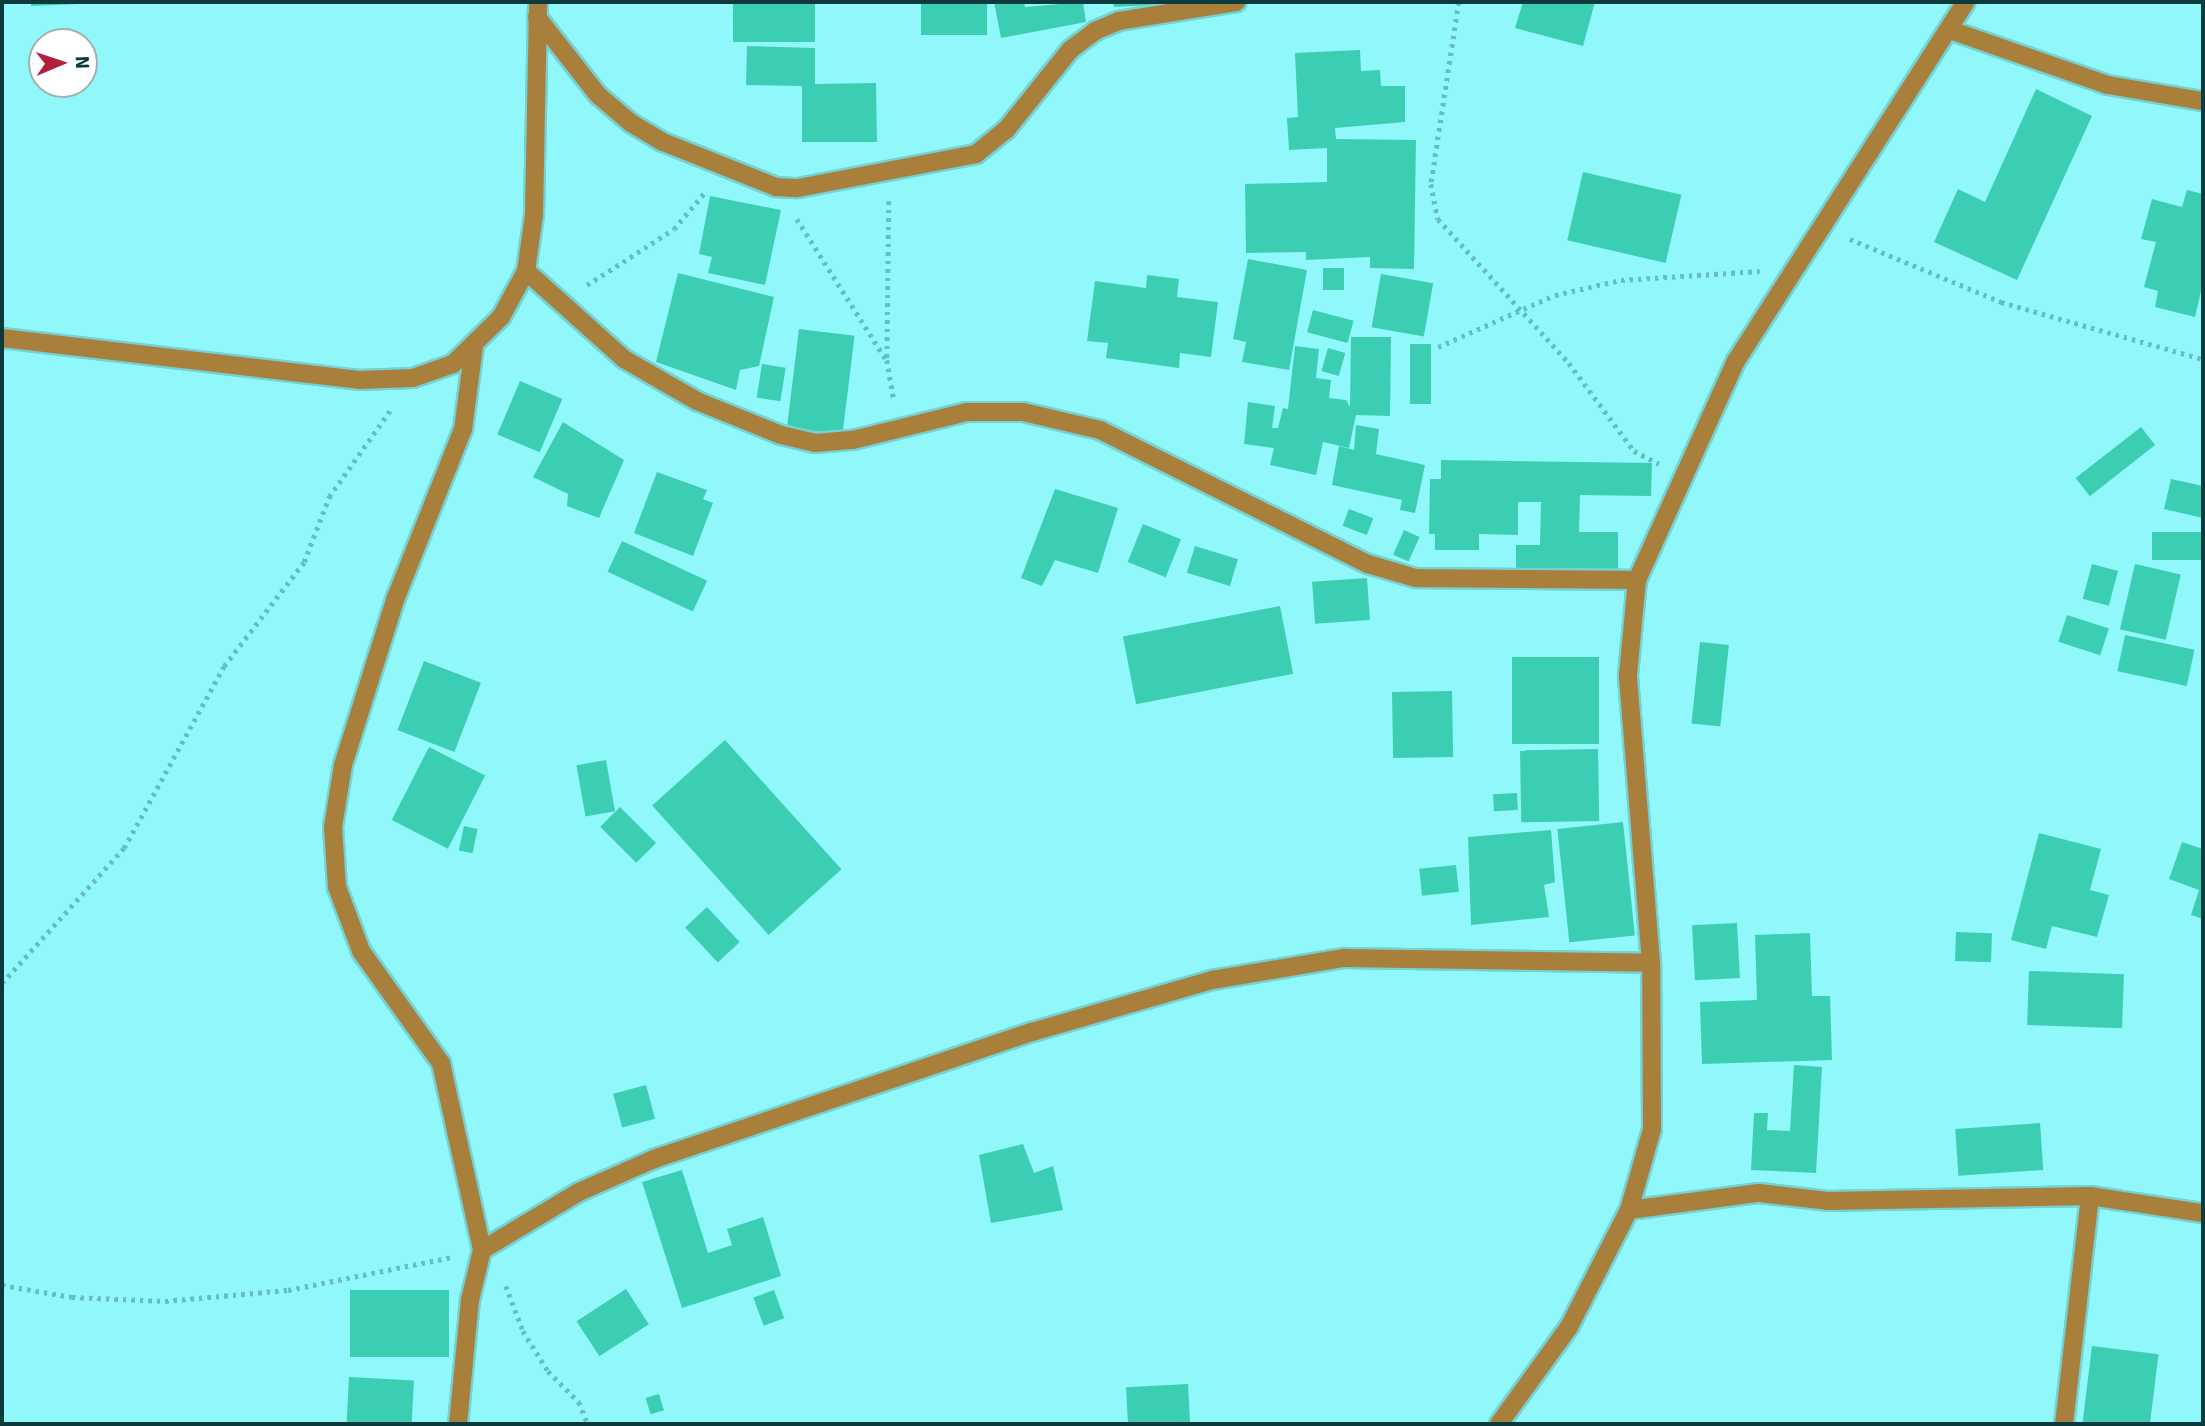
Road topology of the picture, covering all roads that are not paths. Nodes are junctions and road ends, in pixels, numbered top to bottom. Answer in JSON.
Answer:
{"nodes":[{"id":1,"x":1236,"y":2,"type":"edge"},
{"id":2,"x":1966,"y":2,"type":"edge"},
{"id":3,"x":538,"y":10,"type":"edge"},
{"id":4,"x":1950,"y":30,"type":"junction"},
{"id":5,"x":2203,"y":101,"type":"edge"},
{"id":6,"x":526,"y":271,"type":"junction"},
{"id":7,"x":2,"y":338,"type":"edge"},
{"id":8,"x":474,"y":346,"type":"junction"},
{"id":9,"x":1637,"y":580,"type":"junction"},
{"id":10,"x":1651,"y":963,"type":"junction"},
{"id":11,"x":2091,"y":1196,"type":"junction"},
{"id":12,"x":1629,"y":1210,"type":"junction"},
{"id":13,"x":2203,"y":1213,"type":"edge"},
{"id":14,"x":489,"y":1245,"type":"junction"},
{"id":15,"x":458,"y":1424,"type":"edge"},
{"id":16,"x":1499,"y":1424,"type":"edge"},
{"id":17,"x":2064,"y":1424,"type":"edge"}],
"edges":[{"from":1,"to":3,"type":"street"},
{"from":2,"to":4,"type":"street"},
{"from":3,"to":6,"type":"street"},
{"from":4,"to":5,"type":"street"},
{"from":4,"to":9,"type":"street"},
{"from":6,"to":8,"type":"street"},
{"from":6,"to":9,"type":"street"},
{"from":7,"to":8,"type":"street"},
{"from":8,"to":14,"type":"street"},
{"from":9,"to":10,"type":"street"},
{"from":10,"to":12,"type":"street"},
{"from":10,"to":14,"type":"street"},
{"from":11,"to":12,"type":"street"},
{"from":11,"to":13,"type":"street"},
{"from":11,"to":17,"type":"street"},
{"from":12,"to":16,"type":"street"},
{"from":14,"to":15,"type":"street"}]}
